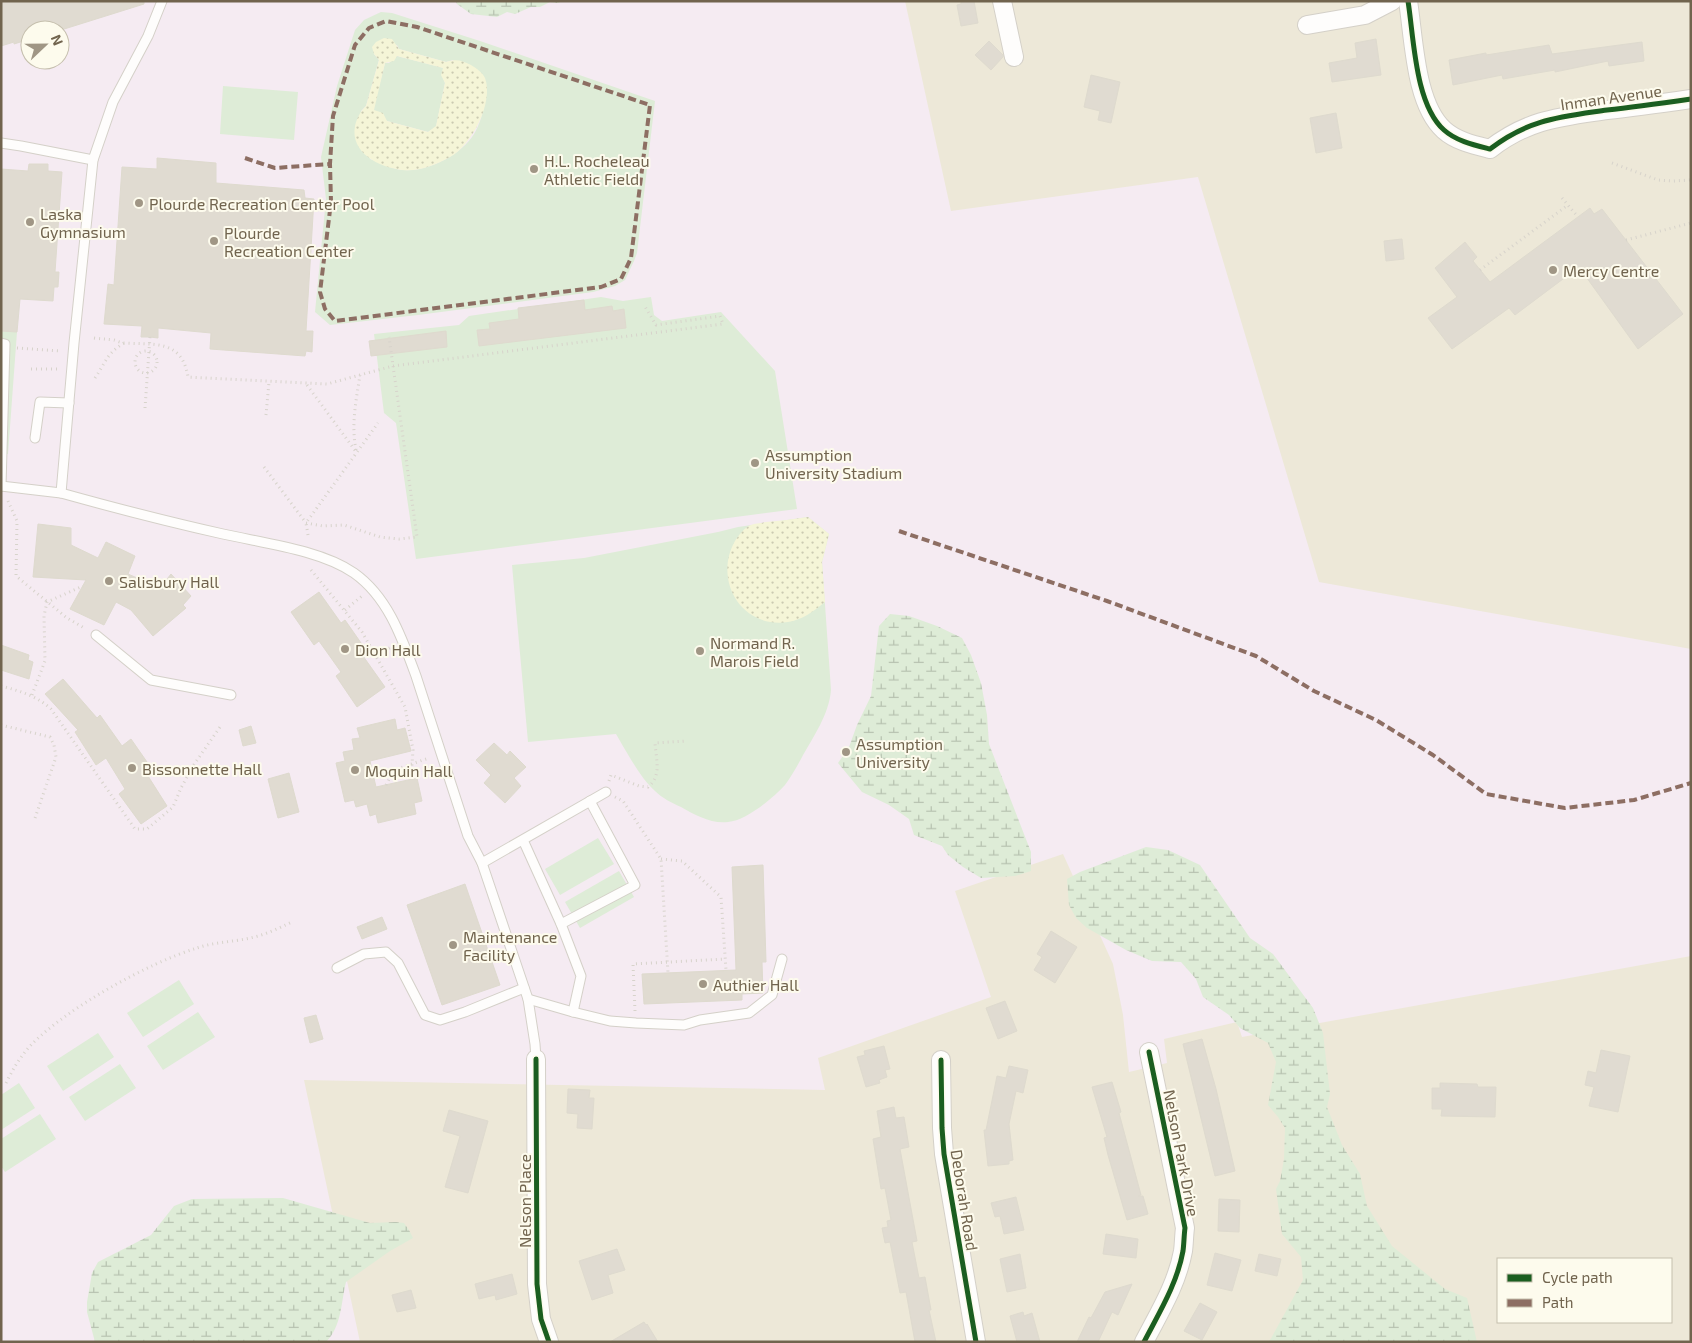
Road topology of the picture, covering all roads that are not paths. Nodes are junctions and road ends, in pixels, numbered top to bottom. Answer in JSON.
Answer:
{"nodes":[{"id":1,"x":162,"y":1,"type":"edge"},
{"id":2,"x":1002,"y":1,"type":"edge"},
{"id":3,"x":1392,"y":1,"type":"edge"},
{"id":4,"x":1408,"y":1,"type":"edge"},
{"id":5,"x":1307,"y":25,"type":"dead end"},
{"id":6,"x":1014,"y":56,"type":"dead end"},
{"id":7,"x":1691,"y":99,"type":"edge"},
{"id":8,"x":1,"y":144,"type":"edge"},
{"id":9,"x":93,"y":160,"type":"junction"},
{"id":10,"x":3,"y":345,"type":"edge"},
{"id":11,"x":68,"y":403,"type":"junction"},
{"id":12,"x":35,"y":438,"type":"dead end"},
{"id":13,"x":1,"y":486,"type":"edge"},
{"id":14,"x":61,"y":493,"type":"junction"},
{"id":15,"x":96,"y":635,"type":"road end"},
{"id":16,"x":231,"y":695,"type":"dead end"},
{"id":17,"x":606,"y":792,"type":"road end"},
{"id":18,"x":590,"y":801,"type":"junction"},
{"id":19,"x":524,"y":840,"type":"junction"},
{"id":20,"x":482,"y":863,"type":"junction"},
{"id":21,"x":561,"y":924,"type":"junction"},
{"id":22,"x":782,"y":959,"type":"dead end"},
{"id":23,"x":337,"y":968,"type":"dead end"},
{"id":24,"x":524,"y":988,"type":"junction"},
{"id":25,"x":528,"y":999,"type":"junction"},
{"id":26,"x":573,"y":1012,"type":"junction"},
{"id":27,"x":1149,"y":1052,"type":"dead end"},
{"id":28,"x":536,"y":1059,"type":"joint"},
{"id":29,"x":941,"y":1060,"type":"dead end"},
{"id":30,"x":548,"y":1341,"type":"edge"},
{"id":31,"x":976,"y":1342,"type":"edge"},
{"id":32,"x":1144,"y":1342,"type":"edge"}],
"edges":[{"from":1,"to":9,"type":"lane"},
{"from":2,"to":6,"type":"street"},
{"from":3,"to":5,"type":"street"},
{"from":4,"to":7,"type":"street","name":"Inman Avenue"},
{"from":8,"to":9,"type":"lane"},
{"from":9,"to":11,"type":"lane"},
{"from":10,"to":13,"type":"lane"},
{"from":11,"to":12,"type":"lane"},
{"from":11,"to":14,"type":"lane"},
{"from":13,"to":14,"type":"lane"},
{"from":14,"to":20,"type":"lane"},
{"from":15,"to":16,"type":"lane"},
{"from":17,"to":18,"type":"lane"},
{"from":18,"to":19,"type":"lane"},
{"from":18,"to":21,"type":"lane"},
{"from":19,"to":20,"type":"lane"},
{"from":19,"to":21,"type":"lane"},
{"from":20,"to":24,"type":"lane"},
{"from":21,"to":26,"type":"lane"},
{"from":22,"to":26,"type":"lane"},
{"from":23,"to":24,"type":"lane"},
{"from":24,"to":25,"type":"lane"},
{"from":25,"to":26,"type":"lane"},
{"from":25,"to":28,"type":"lane"},
{"from":27,"to":32,"type":"street","name":"Nelson Park Drive"},
{"from":28,"to":30,"type":"street","name":"Nelson Place"},
{"from":29,"to":31,"type":"street","name":"Deborah Road"}]}
